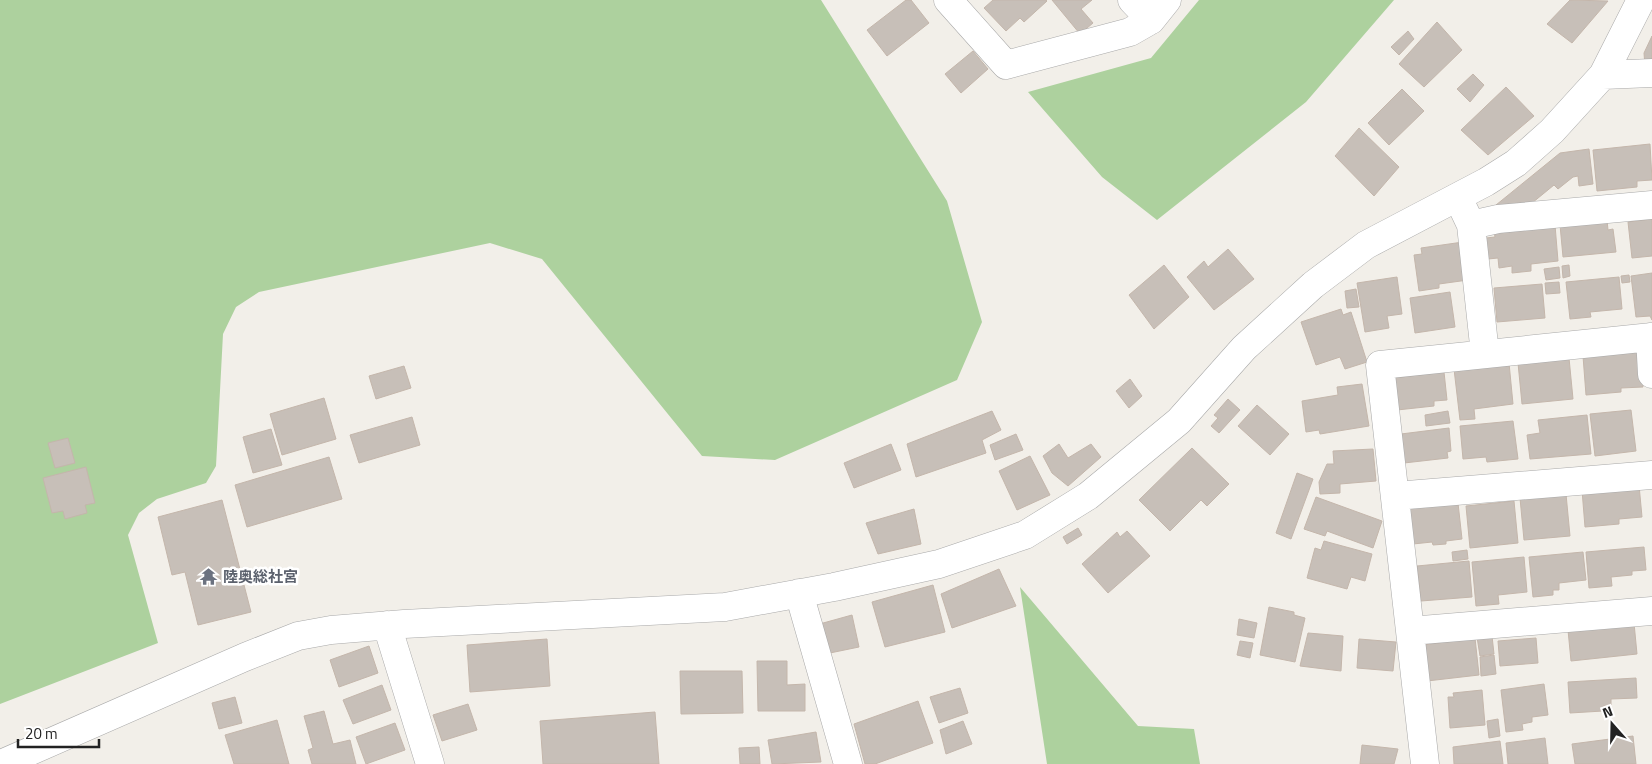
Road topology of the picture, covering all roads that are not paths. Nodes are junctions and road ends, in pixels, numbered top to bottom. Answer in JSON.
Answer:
{"nodes":[{"id":1,"x":948,"y":0,"type":"edge"},
{"id":2,"x":1132,"y":0,"type":"edge"},
{"id":3,"x":1641,"y":0,"type":"edge"},
{"id":4,"x":1159,"y":10,"type":"edge"},
{"id":5,"x":1652,"y":74,"type":"edge"},
{"id":6,"x":1602,"y":75,"type":"junction"},
{"id":7,"x":1458,"y":197,"type":"junction"},
{"id":8,"x":1652,"y":204,"type":"edge"},
{"id":9,"x":1471,"y":225,"type":"junction"},
{"id":10,"x":1651,"y":337,"type":"edge"},
{"id":11,"x":1485,"y":354,"type":"junction"},
{"id":12,"x":1652,"y":374,"type":"edge"},
{"id":13,"x":1652,"y":475,"type":"edge"},
{"id":14,"x":1395,"y":496,"type":"junction"},
{"id":15,"x":798,"y":594,"type":"junction"},
{"id":16,"x":1652,"y":611,"type":"edge"},
{"id":17,"x":387,"y":625,"type":"junction"},
{"id":18,"x":1410,"y":631,"type":"junction"},
{"id":19,"x":2,"y":764,"type":"edge"},
{"id":20,"x":430,"y":764,"type":"edge"},
{"id":21,"x":848,"y":764,"type":"edge"},
{"id":22,"x":1425,"y":764,"type":"edge"}],
"edges":[{"from":1,"to":4,"type":"street"},
{"from":2,"to":4,"type":"street"},
{"from":3,"to":6,"type":"street"},
{"from":5,"to":6,"type":"street"},
{"from":6,"to":7,"type":"street"},
{"from":7,"to":9,"type":"street"},
{"from":7,"to":15,"type":"street"},
{"from":8,"to":9,"type":"street"},
{"from":9,"to":11,"type":"street"},
{"from":10,"to":11,"type":"street"},
{"from":10,"to":12,"type":"street"},
{"from":11,"to":14,"type":"street"},
{"from":13,"to":14,"type":"street"},
{"from":14,"to":18,"type":"street"},
{"from":15,"to":17,"type":"street"},
{"from":15,"to":21,"type":"street"},
{"from":16,"to":18,"type":"street"},
{"from":17,"to":19,"type":"street"},
{"from":17,"to":20,"type":"street"},
{"from":18,"to":22,"type":"street"}]}
